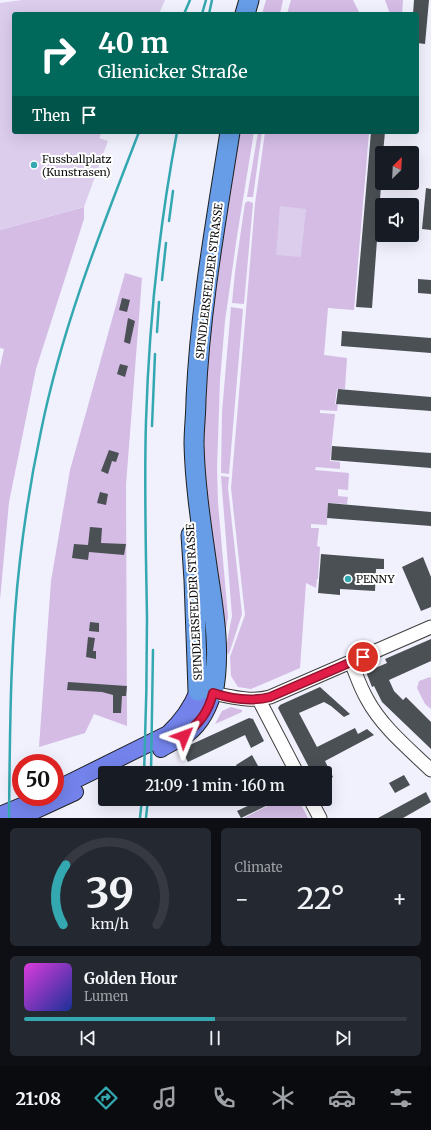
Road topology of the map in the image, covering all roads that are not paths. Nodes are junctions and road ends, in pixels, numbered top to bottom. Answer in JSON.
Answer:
{"nodes":[{"id":1,"x":249,"y":0,"type":"edge"},
{"id":2,"x":260,"y":0,"type":"edge"},
{"id":3,"x":246,"y":12,"type":"edge"},
{"id":4,"x":257,"y":12,"type":"edge"},
{"id":5,"x":220,"y":134,"type":"edge"},
{"id":6,"x":230,"y":134,"type":"edge"},
{"id":7,"x":431,"y":628,"type":"edge"},
{"id":8,"x":351,"y":662,"type":"junction"},
{"id":9,"x":206,"y":692,"type":"junction"},
{"id":10,"x":259,"y":700,"type":"junction"},
{"id":11,"x":126,"y":766,"type":"edge"},
{"id":12,"x":293,"y":766,"type":"edge"},
{"id":13,"x":431,"y":770,"type":"edge"},
{"id":14,"x":98,"y":780,"type":"edge"},
{"id":15,"x":64,"y":786,"type":"edge"},
{"id":16,"x":20,"y":806,"type":"edge"},
{"id":17,"x":314,"y":806,"type":"edge"},
{"id":18,"x":0,"y":815,"type":"edge"},
{"id":19,"x":19,"y":818,"type":"edge"},
{"id":20,"x":320,"y":818,"type":"edge"}],
"edges":[{"from":1,"to":3,"type":"highway"},
{"from":2,"to":4,"type":"highway"},
{"from":5,"to":9,"type":"highway","name":"SPINDLERSFELDER STRASSE"},
{"from":6,"to":9,"type":"highway","name":"SPINDLERSFELDER STRASSE"},
{"from":7,"to":8,"type":"street"},
{"from":8,"to":10,"type":"street"},
{"from":8,"to":13,"type":"street"},
{"from":9,"to":10,"type":"street"},
{"from":9,"to":11,"type":"main road"},
{"from":9,"to":15,"type":"main road"},
{"from":10,"to":12,"type":"street"},
{"from":14,"to":19,"type":"main road"},
{"from":16,"to":18,"type":"main road"},
{"from":17,"to":20,"type":"street"}]}
